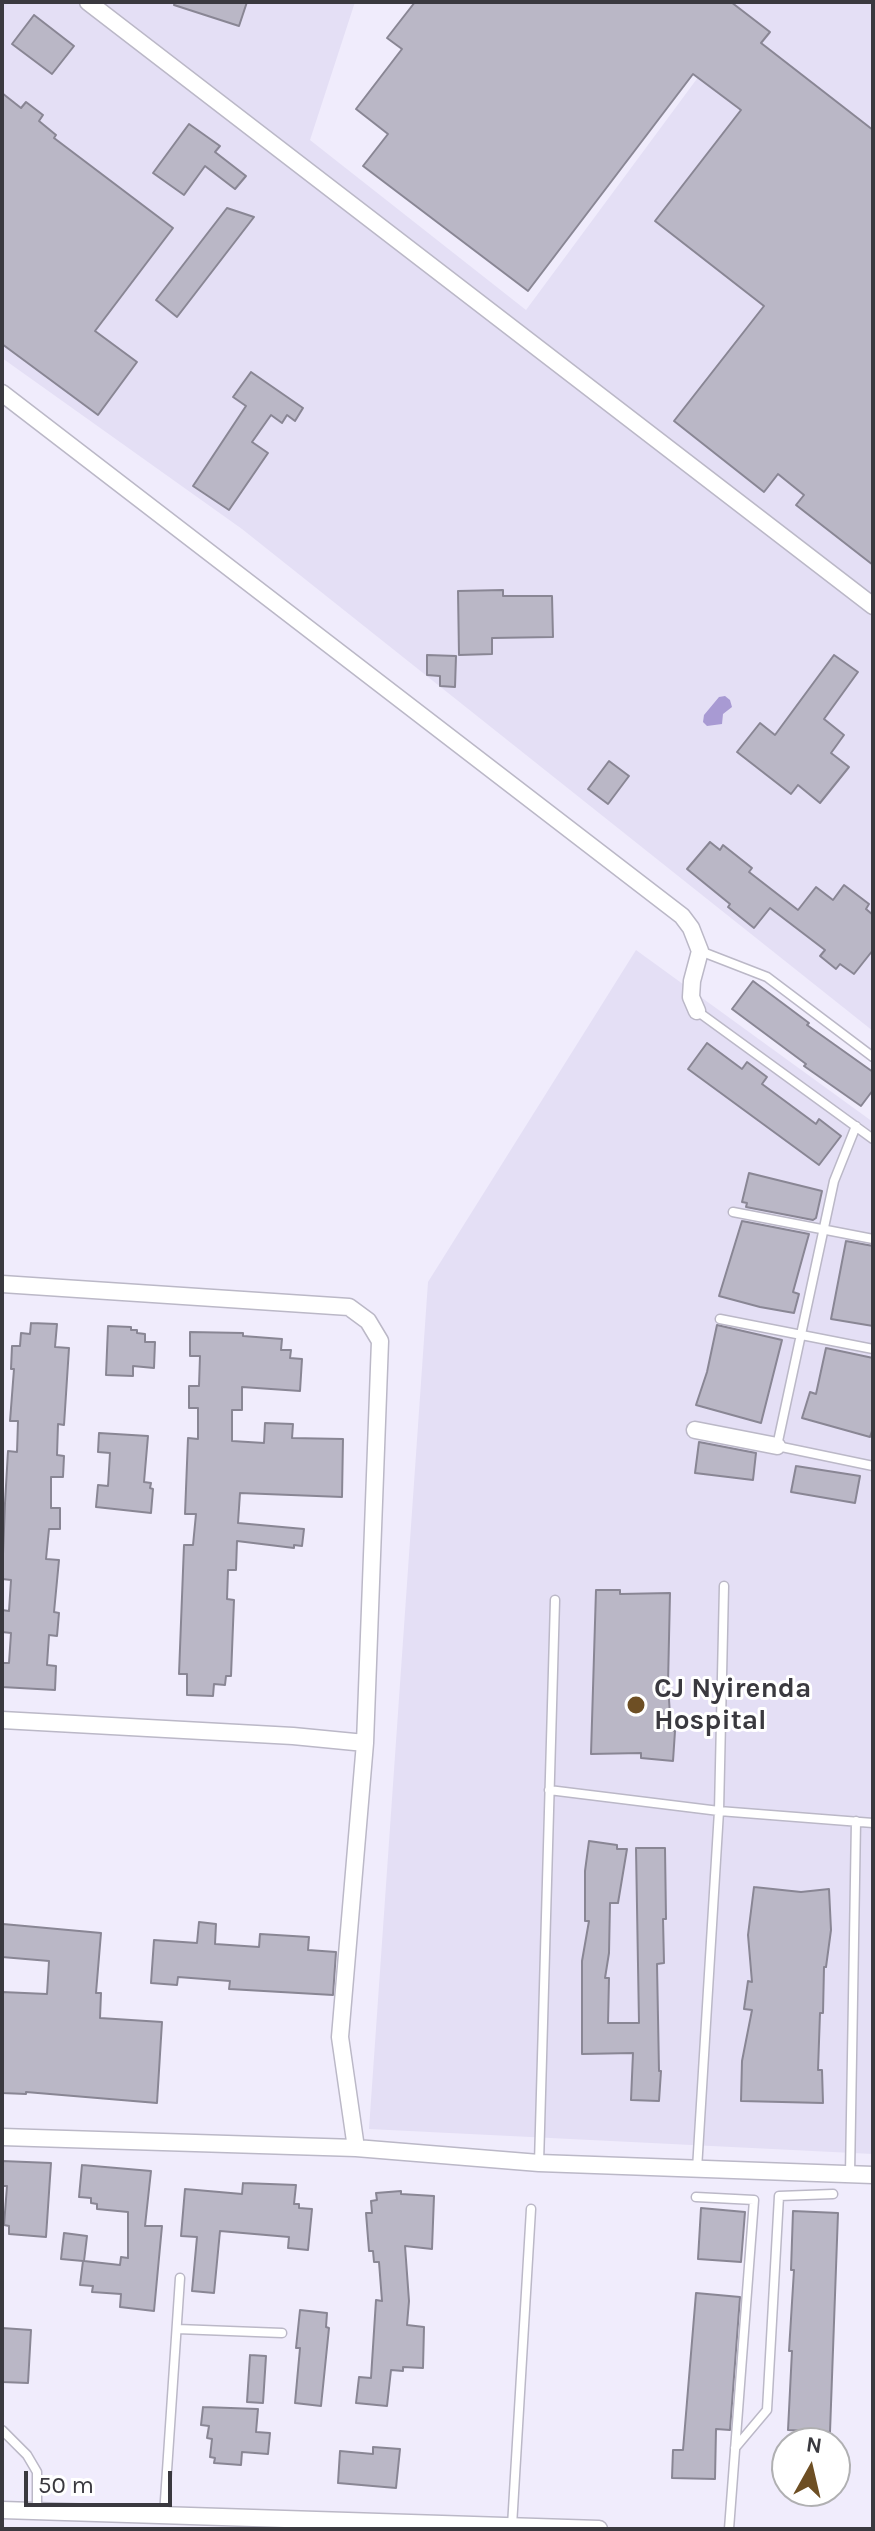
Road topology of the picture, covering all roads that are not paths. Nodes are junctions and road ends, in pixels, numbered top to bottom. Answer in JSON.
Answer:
{"nodes":[{"id":1,"x":88,"y":2,"type":"edge"},
{"id":2,"x":2,"y":393,"type":"edge"},
{"id":3,"x":873,"y":606,"type":"edge"},
{"id":4,"x":700,"y":951,"type":"junction"},
{"id":5,"x":697,"y":1011,"type":"joint"},
{"id":6,"x":873,"y":1057,"type":"edge"},
{"id":7,"x":856,"y":1126,"type":"junction"},
{"id":8,"x":873,"y":1139,"type":"edge"},
{"id":9,"x":733,"y":1212,"type":"dead end"},
{"id":10,"x":823,"y":1230,"type":"junction"},
{"id":11,"x":873,"y":1239,"type":"edge"},
{"id":12,"x":2,"y":1284,"type":"edge"},
{"id":13,"x":720,"y":1319,"type":"dead end"},
{"id":14,"x":800,"y":1334,"type":"junction"},
{"id":15,"x":873,"y":1349,"type":"edge"},
{"id":16,"x":695,"y":1430,"type":"dead end"},
{"id":17,"x":777,"y":1446,"type":"junction"},
{"id":18,"x":873,"y":1466,"type":"edge"},
{"id":19,"x":724,"y":1586,"type":"dead end"},
{"id":20,"x":555,"y":1600,"type":"dead end"},
{"id":21,"x":2,"y":1720,"type":"edge"},
{"id":22,"x":365,"y":1743,"type":"junction"},
{"id":23,"x":549,"y":1790,"type":"junction"},
{"id":24,"x":719,"y":1811,"type":"junction"},
{"id":25,"x":856,"y":1821,"type":"junction"},
{"id":26,"x":873,"y":1823,"type":"edge"},
{"id":27,"x":2,"y":2137,"type":"edge"},
{"id":28,"x":356,"y":2148,"type":"junction"},
{"id":29,"x":539,"y":2163,"type":"junction"},
{"id":30,"x":697,"y":2169,"type":"junction"},
{"id":31,"x":850,"y":2174,"type":"junction"},
{"id":32,"x":873,"y":2175,"type":"edge"},
{"id":33,"x":833,"y":2194,"type":"dead end"},
{"id":34,"x":696,"y":2197,"type":"dead end"},
{"id":35,"x":531,"y":2209,"type":"dead end"},
{"id":36,"x":180,"y":2278,"type":"dead end"},
{"id":37,"x":177,"y":2329,"type":"junction"},
{"id":38,"x":282,"y":2333,"type":"dead end"},
{"id":39,"x":2,"y":2430,"type":"edge"},
{"id":40,"x":735,"y":2448,"type":"junction"},
{"id":41,"x":2,"y":2510,"type":"edge"},
{"id":42,"x":37,"y":2511,"type":"junction"},
{"id":43,"x":164,"y":2516,"type":"junction"},
{"id":44,"x":512,"y":2526,"type":"junction"},
{"id":45,"x":599,"y":2529,"type":"edge"},
{"id":46,"x":729,"y":2529,"type":"edge"}],
"edges":[{"from":1,"to":3,"type":"street"},
{"from":2,"to":4,"type":"street"},
{"from":4,"to":5,"type":"street"},
{"from":4,"to":6,"type":"lane"},
{"from":5,"to":7,"type":"lane"},
{"from":7,"to":8,"type":"lane"},
{"from":7,"to":10,"type":"lane"},
{"from":9,"to":10,"type":"lane"},
{"from":10,"to":11,"type":"lane"},
{"from":10,"to":14,"type":"lane"},
{"from":12,"to":22,"type":"street"},
{"from":13,"to":14,"type":"lane"},
{"from":14,"to":15,"type":"lane"},
{"from":14,"to":17,"type":"lane"},
{"from":16,"to":17,"type":"street"},
{"from":17,"to":18,"type":"lane"},
{"from":19,"to":24,"type":"lane"},
{"from":20,"to":23,"type":"lane"},
{"from":21,"to":22,"type":"street"},
{"from":22,"to":28,"type":"street"},
{"from":23,"to":24,"type":"lane"},
{"from":23,"to":29,"type":"lane"},
{"from":24,"to":25,"type":"lane"},
{"from":24,"to":30,"type":"lane"},
{"from":25,"to":26,"type":"lane"},
{"from":25,"to":31,"type":"lane"},
{"from":27,"to":28,"type":"street"},
{"from":28,"to":29,"type":"street"},
{"from":29,"to":30,"type":"street"},
{"from":30,"to":31,"type":"street"},
{"from":31,"to":32,"type":"street"},
{"from":33,"to":40,"type":"lane"},
{"from":34,"to":40,"type":"lane"},
{"from":35,"to":44,"type":"lane"},
{"from":36,"to":37,"type":"lane"},
{"from":37,"to":38,"type":"lane"},
{"from":37,"to":43,"type":"lane"},
{"from":39,"to":42,"type":"lane"},
{"from":40,"to":46,"type":"lane"},
{"from":41,"to":42,"type":"street"},
{"from":42,"to":43,"type":"street"},
{"from":43,"to":44,"type":"street"},
{"from":44,"to":45,"type":"street"}]}
